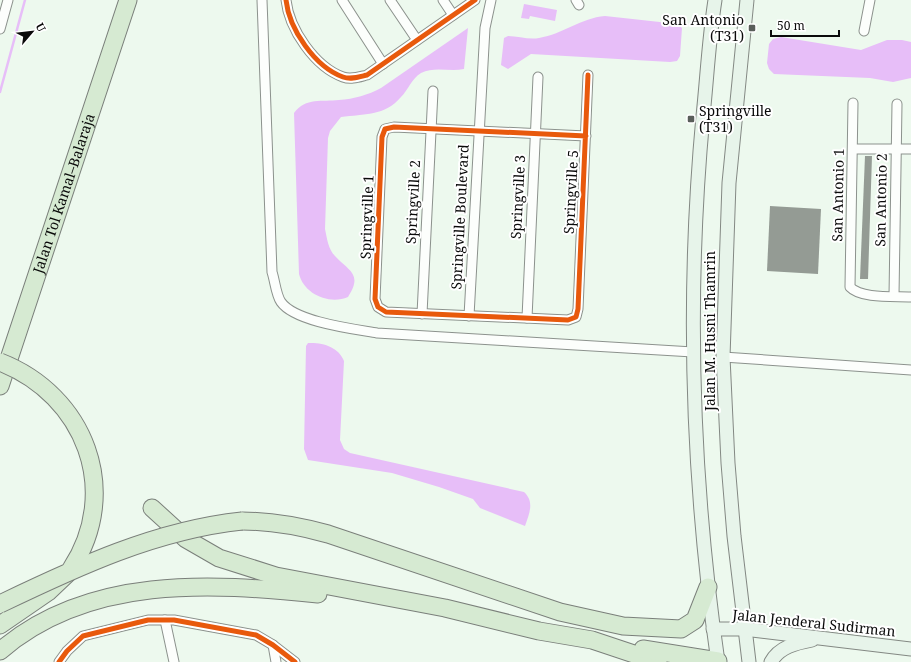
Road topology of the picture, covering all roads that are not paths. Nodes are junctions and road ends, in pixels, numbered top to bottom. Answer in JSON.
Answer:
{"nodes":[{"id":1,"x":8,"y":0,"type":"edge"},
{"id":2,"x":128,"y":0,"type":"edge"},
{"id":3,"x":262,"y":0,"type":"edge"},
{"id":4,"x":342,"y":0,"type":"edge"},
{"id":5,"x":390,"y":0,"type":"edge"},
{"id":6,"x":443,"y":0,"type":"edge"},
{"id":7,"x":475,"y":0,"type":"edge"},
{"id":8,"x":491,"y":0,"type":"edge"},
{"id":9,"x":716,"y":0,"type":"edge"},
{"id":10,"x":747,"y":0,"type":"edge"},
{"id":11,"x":870,"y":0,"type":"edge"},
{"id":12,"x":287,"y":5,"type":"edge"},
{"id":13,"x":453,"y":15,"type":"junction"},
{"id":14,"x":0,"y":29,"type":"edge"},
{"id":15,"x":864,"y":31,"type":"dead end"},
{"id":16,"x":417,"y":40,"type":"junction"},
{"id":17,"x":383,"y":64,"type":"junction"},
{"id":18,"x":588,"y":75,"type":"dead end"},
{"id":19,"x":538,"y":77,"type":"dead end"},
{"id":20,"x":433,"y":91,"type":"dead end"},
{"id":21,"x":853,"y":103,"type":"dead end"},
{"id":22,"x":897,"y":104,"type":"dead end"},
{"id":23,"x":431,"y":128,"type":"junction"},
{"id":24,"x":479,"y":131,"type":"junction"},
{"id":25,"x":536,"y":134,"type":"junction"},
{"id":26,"x":586,"y":136,"type":"junction"},
{"id":27,"x":896,"y":148,"type":"junction"},
{"id":28,"x":853,"y":149,"type":"junction"},
{"id":29,"x":911,"y":149,"type":"edge"},
{"id":30,"x":894,"y":296,"type":"junction"},
{"id":31,"x":911,"y":297,"type":"edge"},
{"id":32,"x":422,"y":314,"type":"junction"},
{"id":33,"x":469,"y":316,"type":"junction"},
{"id":34,"x":526,"y":318,"type":"junction"},
{"id":35,"x":693,"y":352,"type":"junction"},
{"id":36,"x":723,"y":357,"type":"junction"},
{"id":37,"x":0,"y":362,"type":"edge"},
{"id":38,"x":911,"y":370,"type":"edge"},
{"id":39,"x":0,"y":386,"type":"edge"},
{"id":40,"x":152,"y":508,"type":"dead end"},
{"id":41,"x":708,"y":587,"type":"junction"},
{"id":42,"x":0,"y":604,"type":"edge"},
{"id":43,"x":445,"y":608,"type":"junction"},
{"id":44,"x":165,"y":620,"type":"junction"},
{"id":45,"x":0,"y":626,"type":"edge"},
{"id":46,"x":713,"y":629,"type":"junction"},
{"id":47,"x":744,"y":629,"type":"junction"},
{"id":48,"x":824,"y":638,"type":"junction"},
{"id":49,"x":592,"y":640,"type":"junction"},
{"id":50,"x":273,"y":645,"type":"junction"},
{"id":51,"x":911,"y":649,"type":"edge"},
{"id":52,"x":0,"y":651,"type":"edge"},
{"id":53,"x":67,"y":651,"type":"junction"},
{"id":54,"x":59,"y":662,"type":"edge"},
{"id":55,"x":69,"y":662,"type":"edge"},
{"id":56,"x":174,"y":662,"type":"edge"},
{"id":57,"x":276,"y":662,"type":"edge"},
{"id":58,"x":295,"y":662,"type":"edge"},
{"id":59,"x":658,"y":662,"type":"edge"},
{"id":60,"x":718,"y":662,"type":"edge"},
{"id":61,"x":749,"y":662,"type":"edge"},
{"id":62,"x":771,"y":662,"type":"edge"}],
"edges":[{"from":1,"to":14,"type":"street"},
{"from":2,"to":39,"type":"highway","name":"Jalan Tol Kamal–Balaraja"},
{"from":3,"to":35,"type":"street"},
{"from":4,"to":17,"type":"street"},
{"from":5,"to":16,"type":"street"},
{"from":6,"to":13,"type":"street"},
{"from":7,"to":13,"type":"street"},
{"from":8,"to":24,"type":"street","name":"Springville Boulevard"},
{"from":9,"to":35,"type":"main road","name":"Jalan M. Husni Thamrin"},
{"from":10,"to":36,"type":"main road","name":"Jalan M. Husni Thamrin"},
{"from":11,"to":15,"type":"street"},
{"from":12,"to":17,"type":"street"},
{"from":13,"to":16,"type":"street"},
{"from":16,"to":17,"type":"street"},
{"from":18,"to":26,"type":"street","name":"Springville 5"},
{"from":19,"to":25,"type":"street","name":"Springville 3"},
{"from":20,"to":23,"type":"street","name":"Springville 2"},
{"from":21,"to":28,"type":"street","name":"San Antonio 1"},
{"from":22,"to":27,"type":"street","name":"San Antonio 2"},
{"from":23,"to":24,"type":"street"},
{"from":23,"to":32,"type":"street","name":"Springville 2"},
{"from":23,"to":32,"type":"street","name":"Springville 1"},
{"from":24,"to":25,"type":"street"},
{"from":24,"to":33,"type":"street","name":"Springville Boulevard"},
{"from":25,"to":26,"type":"street"},
{"from":25,"to":34,"type":"street","name":"Springville 3"},
{"from":26,"to":34,"type":"street","name":"Springville 5"},
{"from":27,"to":28,"type":"street"},
{"from":27,"to":29,"type":"street"},
{"from":27,"to":30,"type":"street","name":"San Antonio 2"},
{"from":28,"to":30,"type":"street","name":"San Antonio 1"},
{"from":30,"to":31,"type":"street"},
{"from":32,"to":33,"type":"street"},
{"from":33,"to":34,"type":"street"},
{"from":35,"to":41,"type":"main road","name":"Jalan M. Husni Thamrin"},
{"from":36,"to":38,"type":"street"},
{"from":36,"to":47,"type":"main road","name":"Jalan M. Husni Thamrin"},
{"from":37,"to":45,"type":"highway","bridge":true},
{"from":40,"to":43,"type":"highway"},
{"from":41,"to":42,"type":"highway","bridge":true},
{"from":41,"to":46,"type":"main road","name":"Jalan M. Husni Thamrin"},
{"from":43,"to":49,"type":"highway"},
{"from":43,"to":52,"type":"highway"},
{"from":44,"to":50,"type":"street"},
{"from":44,"to":53,"type":"street"},
{"from":44,"to":56,"type":"street"},
{"from":46,"to":47,"type":"main road","name":"Jalan Jenderal Sudirman"},
{"from":46,"to":60,"type":"main road","name":"Jalan M. Husni Thamrin"},
{"from":47,"to":48,"type":"main road","name":"Jalan Jenderal Sudirman"},
{"from":47,"to":61,"type":"main road","name":"Jalan M. Husni Thamrin"},
{"from":48,"to":51,"type":"main road","name":"Jalan Jenderal Sudirman"},
{"from":48,"to":62,"type":"main road"},
{"from":49,"to":59,"type":"highway"},
{"from":49,"to":60,"type":"highway"},
{"from":50,"to":57,"type":"street"},
{"from":50,"to":58,"type":"street"},
{"from":53,"to":54,"type":"street"},
{"from":53,"to":55,"type":"street"}]}
